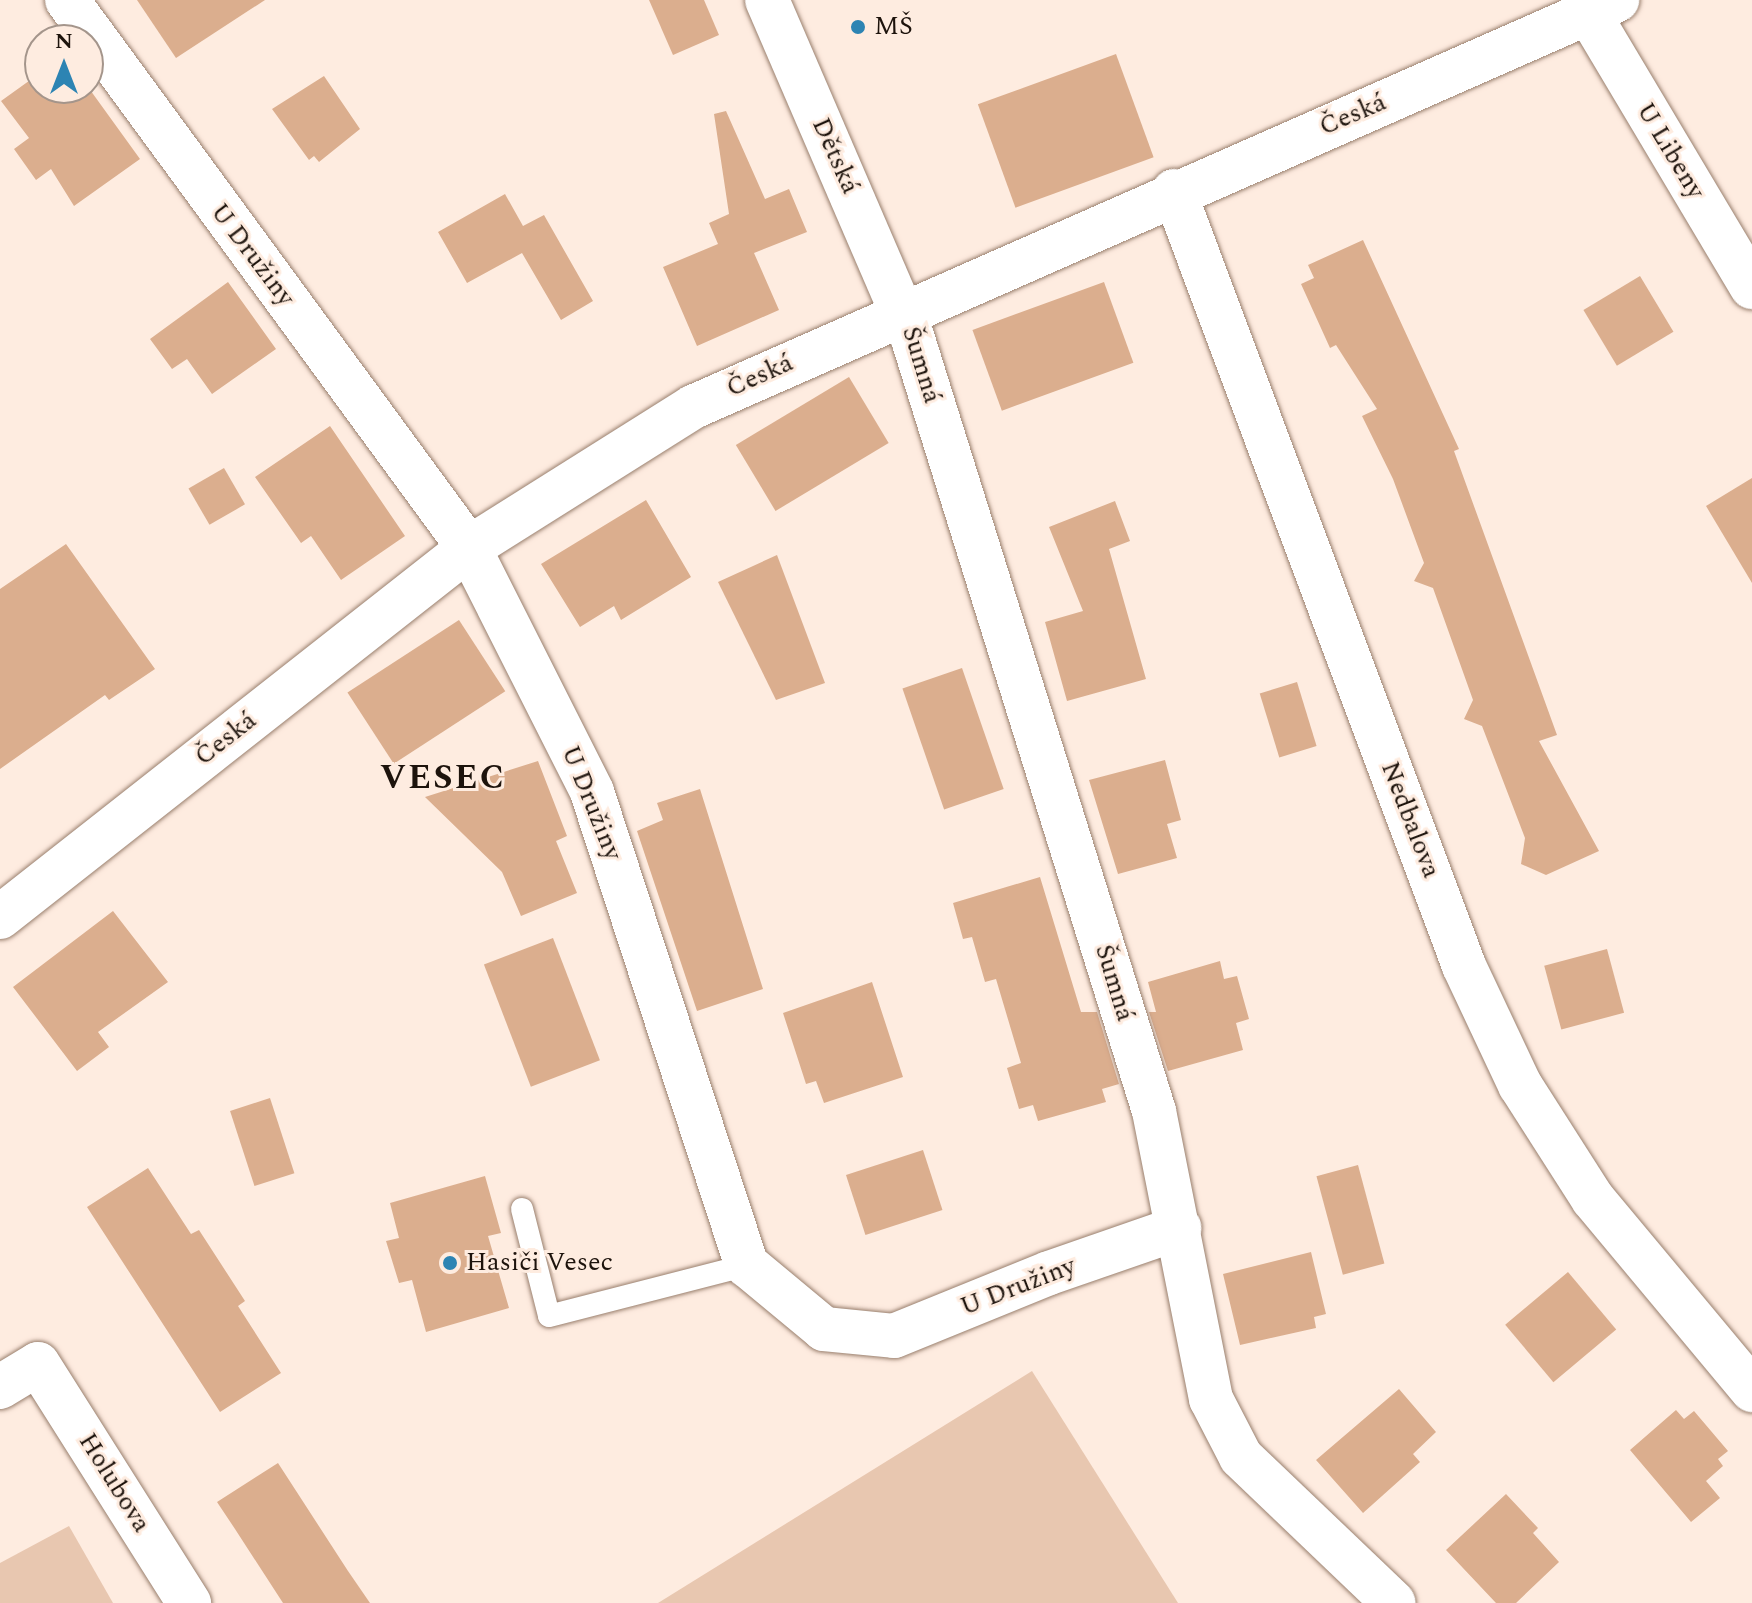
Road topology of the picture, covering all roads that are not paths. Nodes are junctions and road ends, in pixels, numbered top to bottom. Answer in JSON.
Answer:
{"nodes":[{"id":1,"x":67,"y":0,"type":"edge"},
{"id":2,"x":767,"y":0,"type":"edge"},
{"id":3,"x":1603,"y":7,"type":"edge"},
{"id":4,"x":1174,"y":191,"type":"junction"},
{"id":5,"x":1752,"y":287,"type":"edge"},
{"id":6,"x":904,"y":311,"type":"junction"},
{"id":7,"x":469,"y":548,"type":"junction"},
{"id":8,"x":0,"y":917,"type":"edge"},
{"id":9,"x":522,"y":1209,"type":"dead end"},
{"id":10,"x":1179,"y":1228,"type":"junction"},
{"id":11,"x":747,"y":1265,"type":"junction"},
{"id":12,"x":0,"y":1387,"type":"edge"},
{"id":13,"x":1752,"y":1390,"type":"edge"},
{"id":14,"x":189,"y":1603,"type":"edge"},
{"id":15,"x":1394,"y":1603,"type":"edge"}],
"edges":[{"from":1,"to":7,"type":"street","name":"U Družiny"},
{"from":2,"to":6,"type":"street","name":"Dětská"},
{"from":3,"to":4,"type":"street","name":"Česká"},
{"from":3,"to":5,"type":"street","name":"U Libeny"},
{"from":4,"to":6,"type":"street","name":"Česká"},
{"from":4,"to":13,"type":"street","name":"Nedbalova"},
{"from":6,"to":7,"type":"street","name":"Česká"},
{"from":6,"to":10,"type":"street","name":"Šumná"},
{"from":7,"to":8,"type":"street","name":"Česká"},
{"from":7,"to":11,"type":"street","name":"U Družiny"},
{"from":9,"to":11,"type":"lane"},
{"from":10,"to":11,"type":"street","name":"U Družiny"},
{"from":10,"to":15,"type":"street","name":"Šumná"},
{"from":12,"to":14,"type":"street","name":"Holubova"}]}
